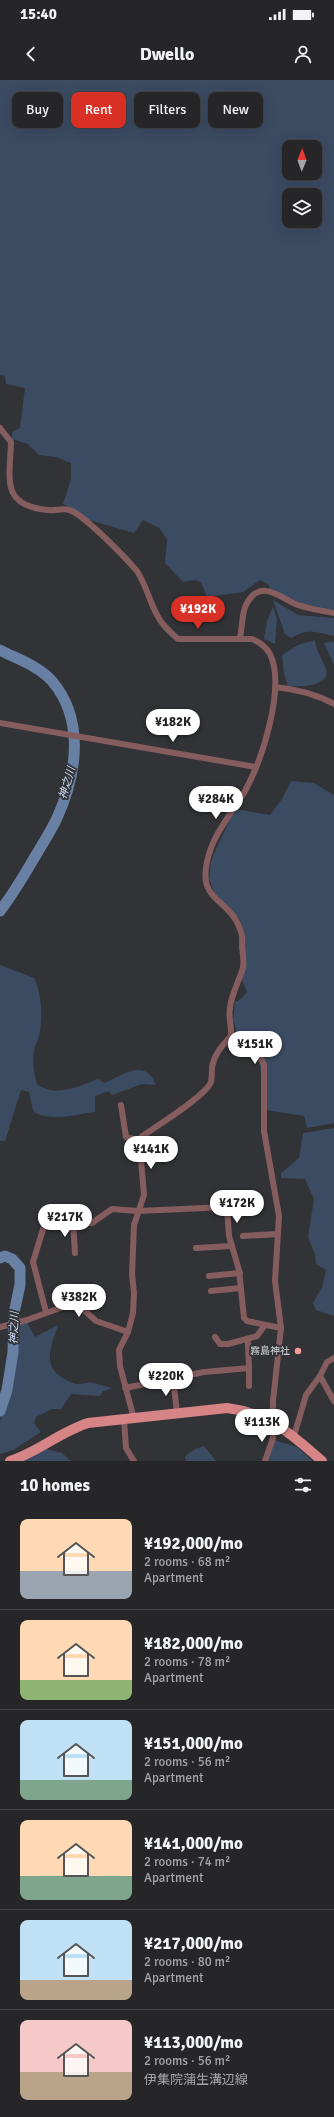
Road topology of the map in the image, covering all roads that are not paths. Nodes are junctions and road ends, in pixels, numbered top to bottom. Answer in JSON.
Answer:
{"nodes":[{"id":1,"x":0,"y":428,"type":"edge"},
{"id":2,"x":334,"y":613,"type":"edge"},
{"id":3,"x":240,"y":638,"type":"junction"},
{"id":4,"x":275,"y":687,"type":"junction"},
{"id":5,"x":334,"y":704,"type":"edge"},
{"id":6,"x":0,"y":723,"type":"edge"},
{"id":7,"x":256,"y":767,"type":"junction"},
{"id":8,"x":231,"y":1036,"type":"junction"},
{"id":9,"x":121,"y":1105,"type":"dead end"},
{"id":10,"x":141,"y":1141,"type":"junction"},
{"id":11,"x":138,"y":1211,"type":"junction"},
{"id":12,"x":73,"y":1222,"type":"junction"},
{"id":13,"x":278,"y":1234,"type":"junction"},
{"id":14,"x":243,"y":1236,"type":"dead end"},
{"id":15,"x":232,"y":1246,"type":"junction"},
{"id":16,"x":196,"y":1248,"type":"dead end"},
{"id":17,"x":75,"y":1253,"type":"dead end"},
{"id":18,"x":240,"y":1274,"type":"junction"},
{"id":19,"x":209,"y":1276,"type":"dead end"},
{"id":20,"x":240,"y":1288,"type":"junction"},
{"id":21,"x":211,"y":1292,"type":"dead end"},
{"id":22,"x":46,"y":1312,"type":"junction"},
{"id":23,"x":264,"y":1325,"type":"junction"},
{"id":24,"x":1,"y":1326,"type":"edge"},
{"id":25,"x":280,"y":1328,"type":"junction"},
{"id":26,"x":128,"y":1332,"type":"junction"},
{"id":27,"x":215,"y":1337,"type":"dead end"},
{"id":28,"x":248,"y":1343,"type":"dead end"},
{"id":29,"x":334,"y":1358,"type":"edge"},
{"id":30,"x":249,"y":1368,"type":"junction"},
{"id":31,"x":320,"y":1376,"type":"junction"},
{"id":32,"x":173,"y":1378,"type":"junction"},
{"id":33,"x":249,"y":1386,"type":"dead end"},
{"id":34,"x":125,"y":1388,"type":"junction"},
{"id":35,"x":334,"y":1401,"type":"edge"},
{"id":36,"x":177,"y":1413,"type":"junction"},
{"id":37,"x":129,"y":1419,"type":"junction"},
{"id":38,"x":274,"y":1422,"type":"junction"},
{"id":39,"x":294,"y":1436,"type":"junction"},
{"id":40,"x":10,"y":1461,"type":"edge"},
{"id":41,"x":134,"y":1461,"type":"edge"},
{"id":42,"x":265,"y":1461,"type":"edge"},
{"id":43,"x":322,"y":1461,"type":"edge"}],
"edges":[{"from":1,"to":3,"type":"street"},
{"from":2,"to":3,"type":"street"},
{"from":3,"to":4,"type":"street"},
{"from":4,"to":5,"type":"street"},
{"from":4,"to":7,"type":"street"},
{"from":6,"to":7,"type":"street"},
{"from":7,"to":8,"type":"street"},
{"from":8,"to":10,"type":"street"},
{"from":8,"to":13,"type":"street"},
{"from":9,"to":10,"type":"street"},
{"from":10,"to":11,"type":"street"},
{"from":11,"to":12,"type":"street"},
{"from":11,"to":15,"type":"street"},
{"from":11,"to":26,"type":"street"},
{"from":12,"to":17,"type":"street"},
{"from":12,"to":22,"type":"street"},
{"from":13,"to":14,"type":"street"},
{"from":13,"to":25,"type":"street"},
{"from":15,"to":16,"type":"street"},
{"from":15,"to":18,"type":"street"},
{"from":18,"to":19,"type":"street"},
{"from":18,"to":20,"type":"street"},
{"from":20,"to":21,"type":"street"},
{"from":20,"to":23,"type":"street"},
{"from":22,"to":24,"type":"street"},
{"from":22,"to":26,"type":"street"},
{"from":23,"to":25,"type":"street"},
{"from":23,"to":27,"type":"street"},
{"from":25,"to":38,"type":"street"},
{"from":26,"to":34,"type":"street"},
{"from":28,"to":30,"type":"street"},
{"from":29,"to":31,"type":"street"},
{"from":30,"to":32,"type":"street"},
{"from":30,"to":33,"type":"street"},
{"from":31,"to":35,"type":"street"},
{"from":31,"to":39,"type":"street"},
{"from":32,"to":34,"type":"street"},
{"from":32,"to":36,"type":"street"},
{"from":34,"to":37,"type":"street"},
{"from":36,"to":37,"type":"main road"},
{"from":36,"to":38,"type":"main road"},
{"from":37,"to":40,"type":"main road"},
{"from":37,"to":41,"type":"street"},
{"from":38,"to":39,"type":"main road"},
{"from":38,"to":42,"type":"street"},
{"from":39,"to":43,"type":"main road"}]}
